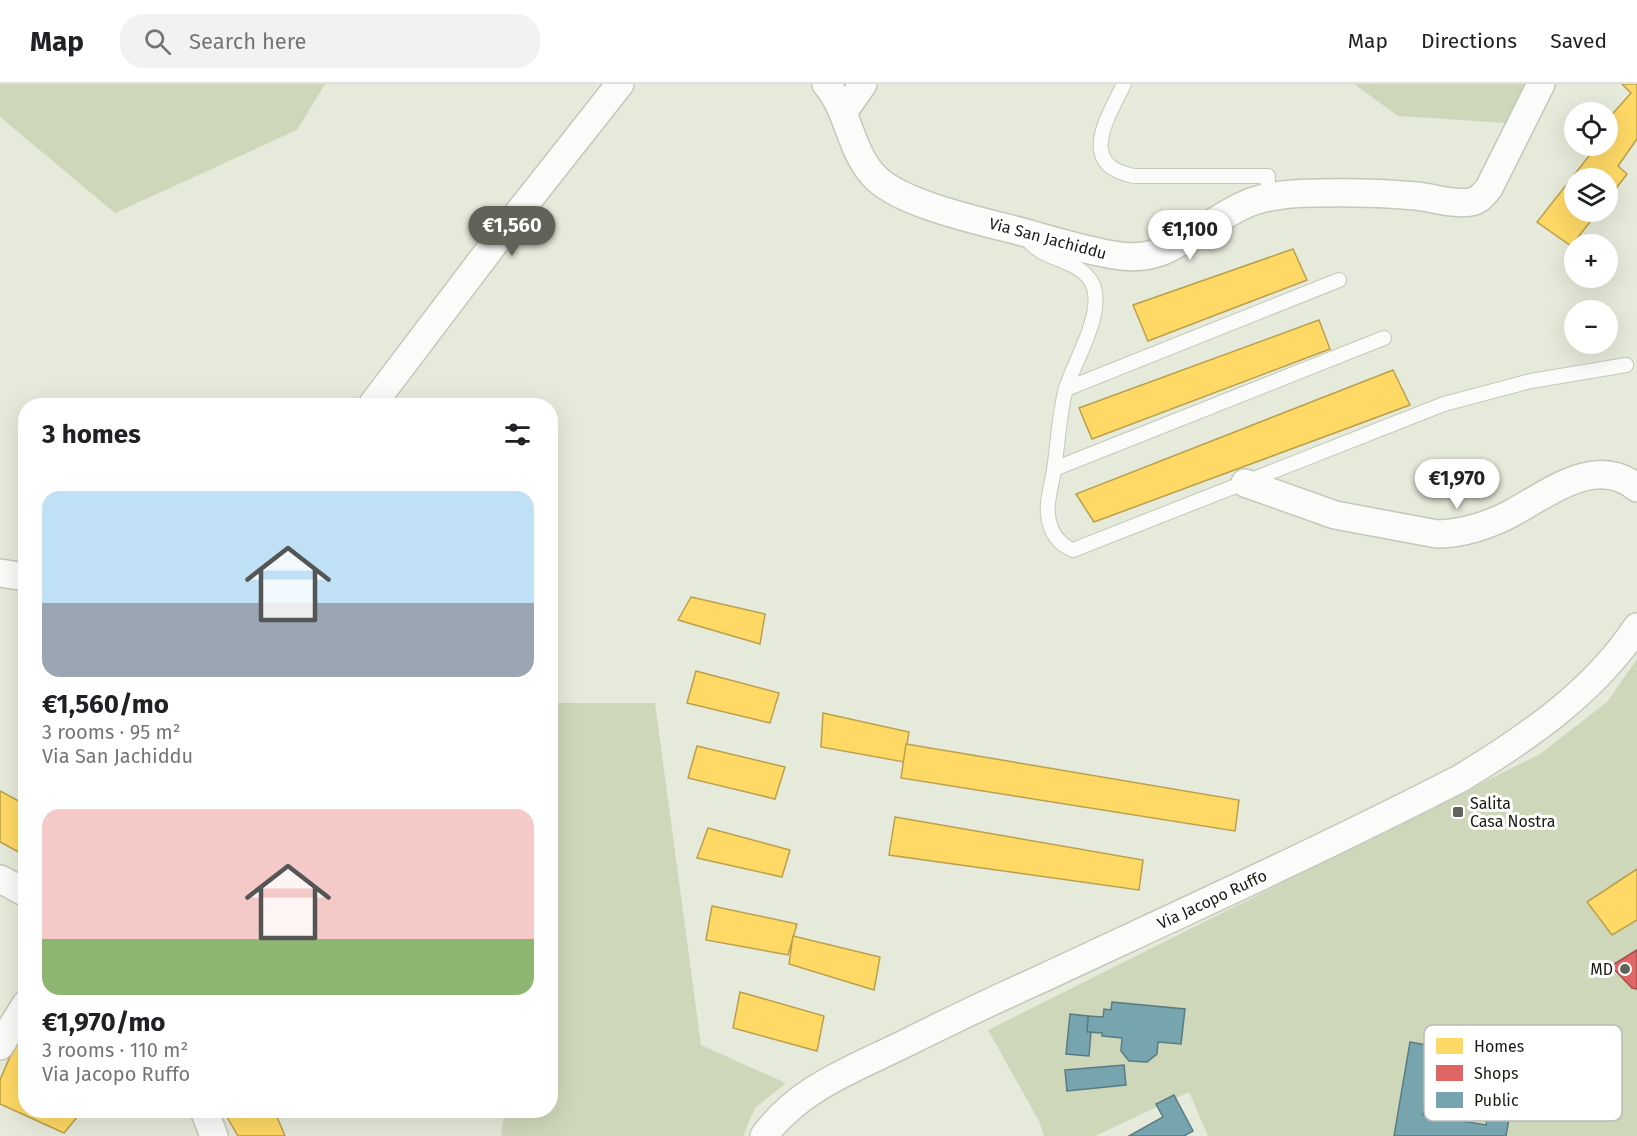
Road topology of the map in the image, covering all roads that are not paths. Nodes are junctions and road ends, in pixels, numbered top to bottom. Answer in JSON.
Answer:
{"nodes":[{"id":1,"x":620,"y":84,"type":"edge"},
{"id":2,"x":826,"y":84,"type":"edge"},
{"id":3,"x":864,"y":84,"type":"edge"},
{"id":4,"x":1124,"y":84,"type":"edge"},
{"id":5,"x":1540,"y":84,"type":"edge"},
{"id":6,"x":844,"y":111,"type":"junction"},
{"id":7,"x":1268,"y":198,"type":"junction"},
{"id":8,"x":1023,"y":232,"type":"junction"},
{"id":9,"x":1339,"y":280,"type":"dead end"},
{"id":10,"x":1384,"y":338,"type":"dead end"},
{"id":11,"x":1626,"y":365,"type":"dead end"},
{"id":12,"x":1066,"y":389,"type":"junction"},
{"id":13,"x":377,"y":398,"type":"edge"},
{"id":14,"x":1054,"y":469,"type":"junction"},
{"id":15,"x":1245,"y":483,"type":"junction"},
{"id":16,"x":1637,"y":488,"type":"edge"},
{"id":17,"x":0,"y":573,"type":"edge"},
{"id":18,"x":18,"y":576,"type":"edge"},
{"id":19,"x":1637,"y":627,"type":"edge"},
{"id":20,"x":0,"y":879,"type":"edge"},
{"id":21,"x":18,"y":889,"type":"edge"},
{"id":22,"x":18,"y":1017,"type":"edge"},
{"id":23,"x":0,"y":1046,"type":"edge"},
{"id":24,"x":207,"y":1118,"type":"edge"},
{"id":25,"x":214,"y":1136,"type":"edge"},
{"id":26,"x":764,"y":1136,"type":"edge"}],
"edges":[{"from":1,"to":13,"type":"street"},
{"from":2,"to":6,"type":"street","name":"Via San Jachiddu"},
{"from":3,"to":6,"type":"street"},
{"from":4,"to":7,"type":"lane"},
{"from":5,"to":7,"type":"street","name":"Via San Jachiddu"},
{"from":6,"to":8,"type":"street","name":"Via San Jachiddu"},
{"from":7,"to":8,"type":"street","name":"Via San Jachiddu"},
{"from":8,"to":12,"type":"lane"},
{"from":9,"to":12,"type":"lane"},
{"from":10,"to":14,"type":"lane"},
{"from":11,"to":15,"type":"lane"},
{"from":12,"to":14,"type":"lane"},
{"from":14,"to":15,"type":"lane"},
{"from":15,"to":16,"type":"street"},
{"from":17,"to":18,"type":"street"},
{"from":19,"to":26,"type":"street","name":"Via Jacopo Ruffo"},
{"from":20,"to":21,"type":"street"},
{"from":22,"to":23,"type":"street"},
{"from":24,"to":25,"type":"street"}]}
